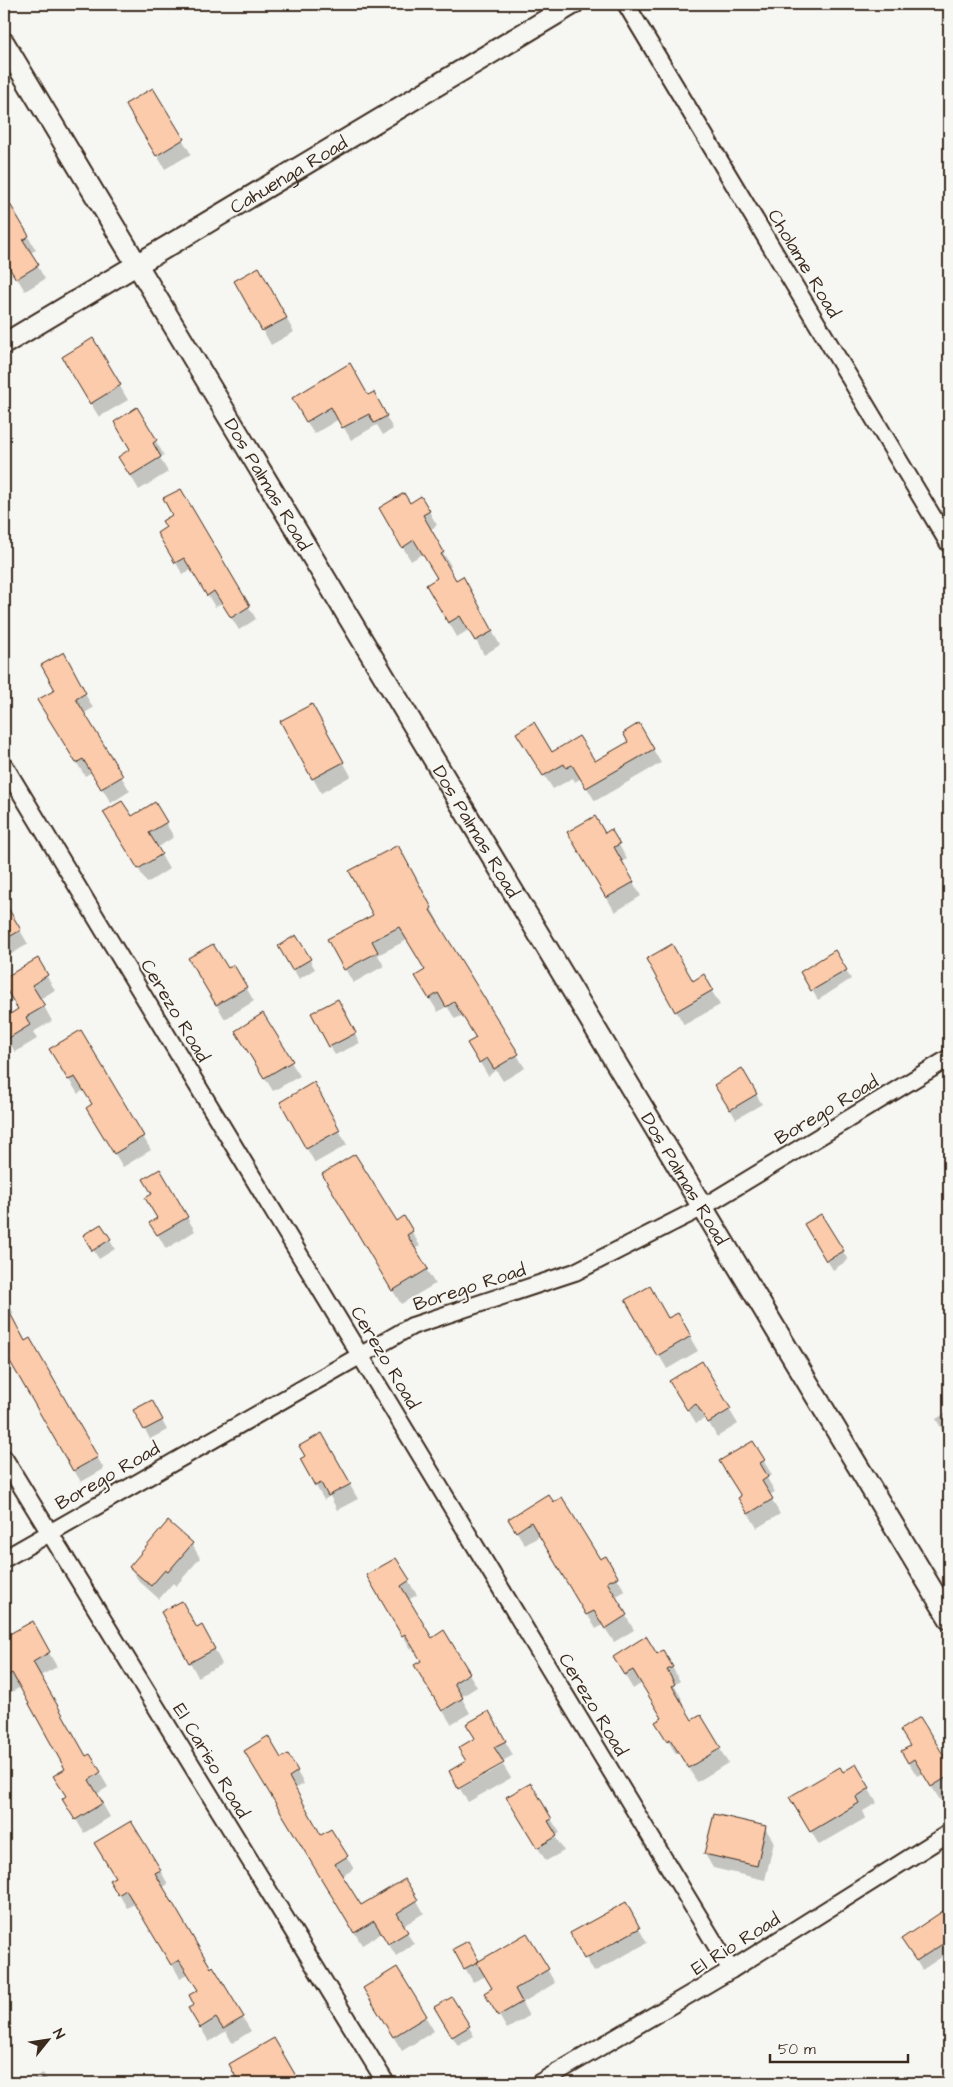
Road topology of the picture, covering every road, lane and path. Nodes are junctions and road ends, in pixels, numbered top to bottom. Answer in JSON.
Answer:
{"nodes":[{"id":1,"x":573,"y":4,"type":"edge"},
{"id":2,"x":626,"y":4,"type":"edge"},
{"id":3,"x":4,"y":43,"type":"edge"},
{"id":4,"x":137,"y":264,"type":"junction"},
{"id":5,"x":4,"y":344,"type":"edge"},
{"id":6,"x":949,"y":544,"type":"edge"},
{"id":7,"x":4,"y":765,"type":"edge"},
{"id":8,"x":949,"y":1058,"type":"edge"},
{"id":9,"x":703,"y":1207,"type":"junction"},
{"id":10,"x":360,"y":1353,"type":"junction"},
{"id":11,"x":4,"y":1458,"type":"edge"},
{"id":12,"x":48,"y":1531,"type":"junction"},
{"id":13,"x":4,"y":1559,"type":"edge"},
{"id":14,"x":949,"y":1618,"type":"edge"},
{"id":15,"x":949,"y":1833,"type":"edge"},
{"id":16,"x":731,"y":1970,"type":"junction"},
{"id":17,"x":386,"y":2083,"type":"edge"},
{"id":18,"x":539,"y":2083,"type":"edge"}],
"edges":[{"from":1,"to":4,"type":"street","name":"Cahuenga Road"},
{"from":2,"to":6,"type":"street","name":"Cholame Road"},
{"from":3,"to":4,"type":"street","name":"Dos Palmas Road"},
{"from":4,"to":5,"type":"street","name":"Cahuenga Road"},
{"from":4,"to":9,"type":"street","name":"Dos Palmas Road"},
{"from":7,"to":10,"type":"street","name":"Cerezo Road"},
{"from":8,"to":9,"type":"street","name":"Borego Road"},
{"from":9,"to":10,"type":"street","name":"Borego Road"},
{"from":9,"to":14,"type":"street","name":"Dos Palmas Road"},
{"from":10,"to":12,"type":"street","name":"Borego Road"},
{"from":10,"to":16,"type":"street","name":"Cerezo Road"},
{"from":11,"to":12,"type":"street","name":"El Cariso Road"},
{"from":12,"to":13,"type":"street","name":"Borego Road"},
{"from":12,"to":17,"type":"street","name":"El Cariso Road"},
{"from":15,"to":16,"type":"street","name":"El Rio Road"},
{"from":16,"to":18,"type":"street","name":"El Rio Road"}]}
